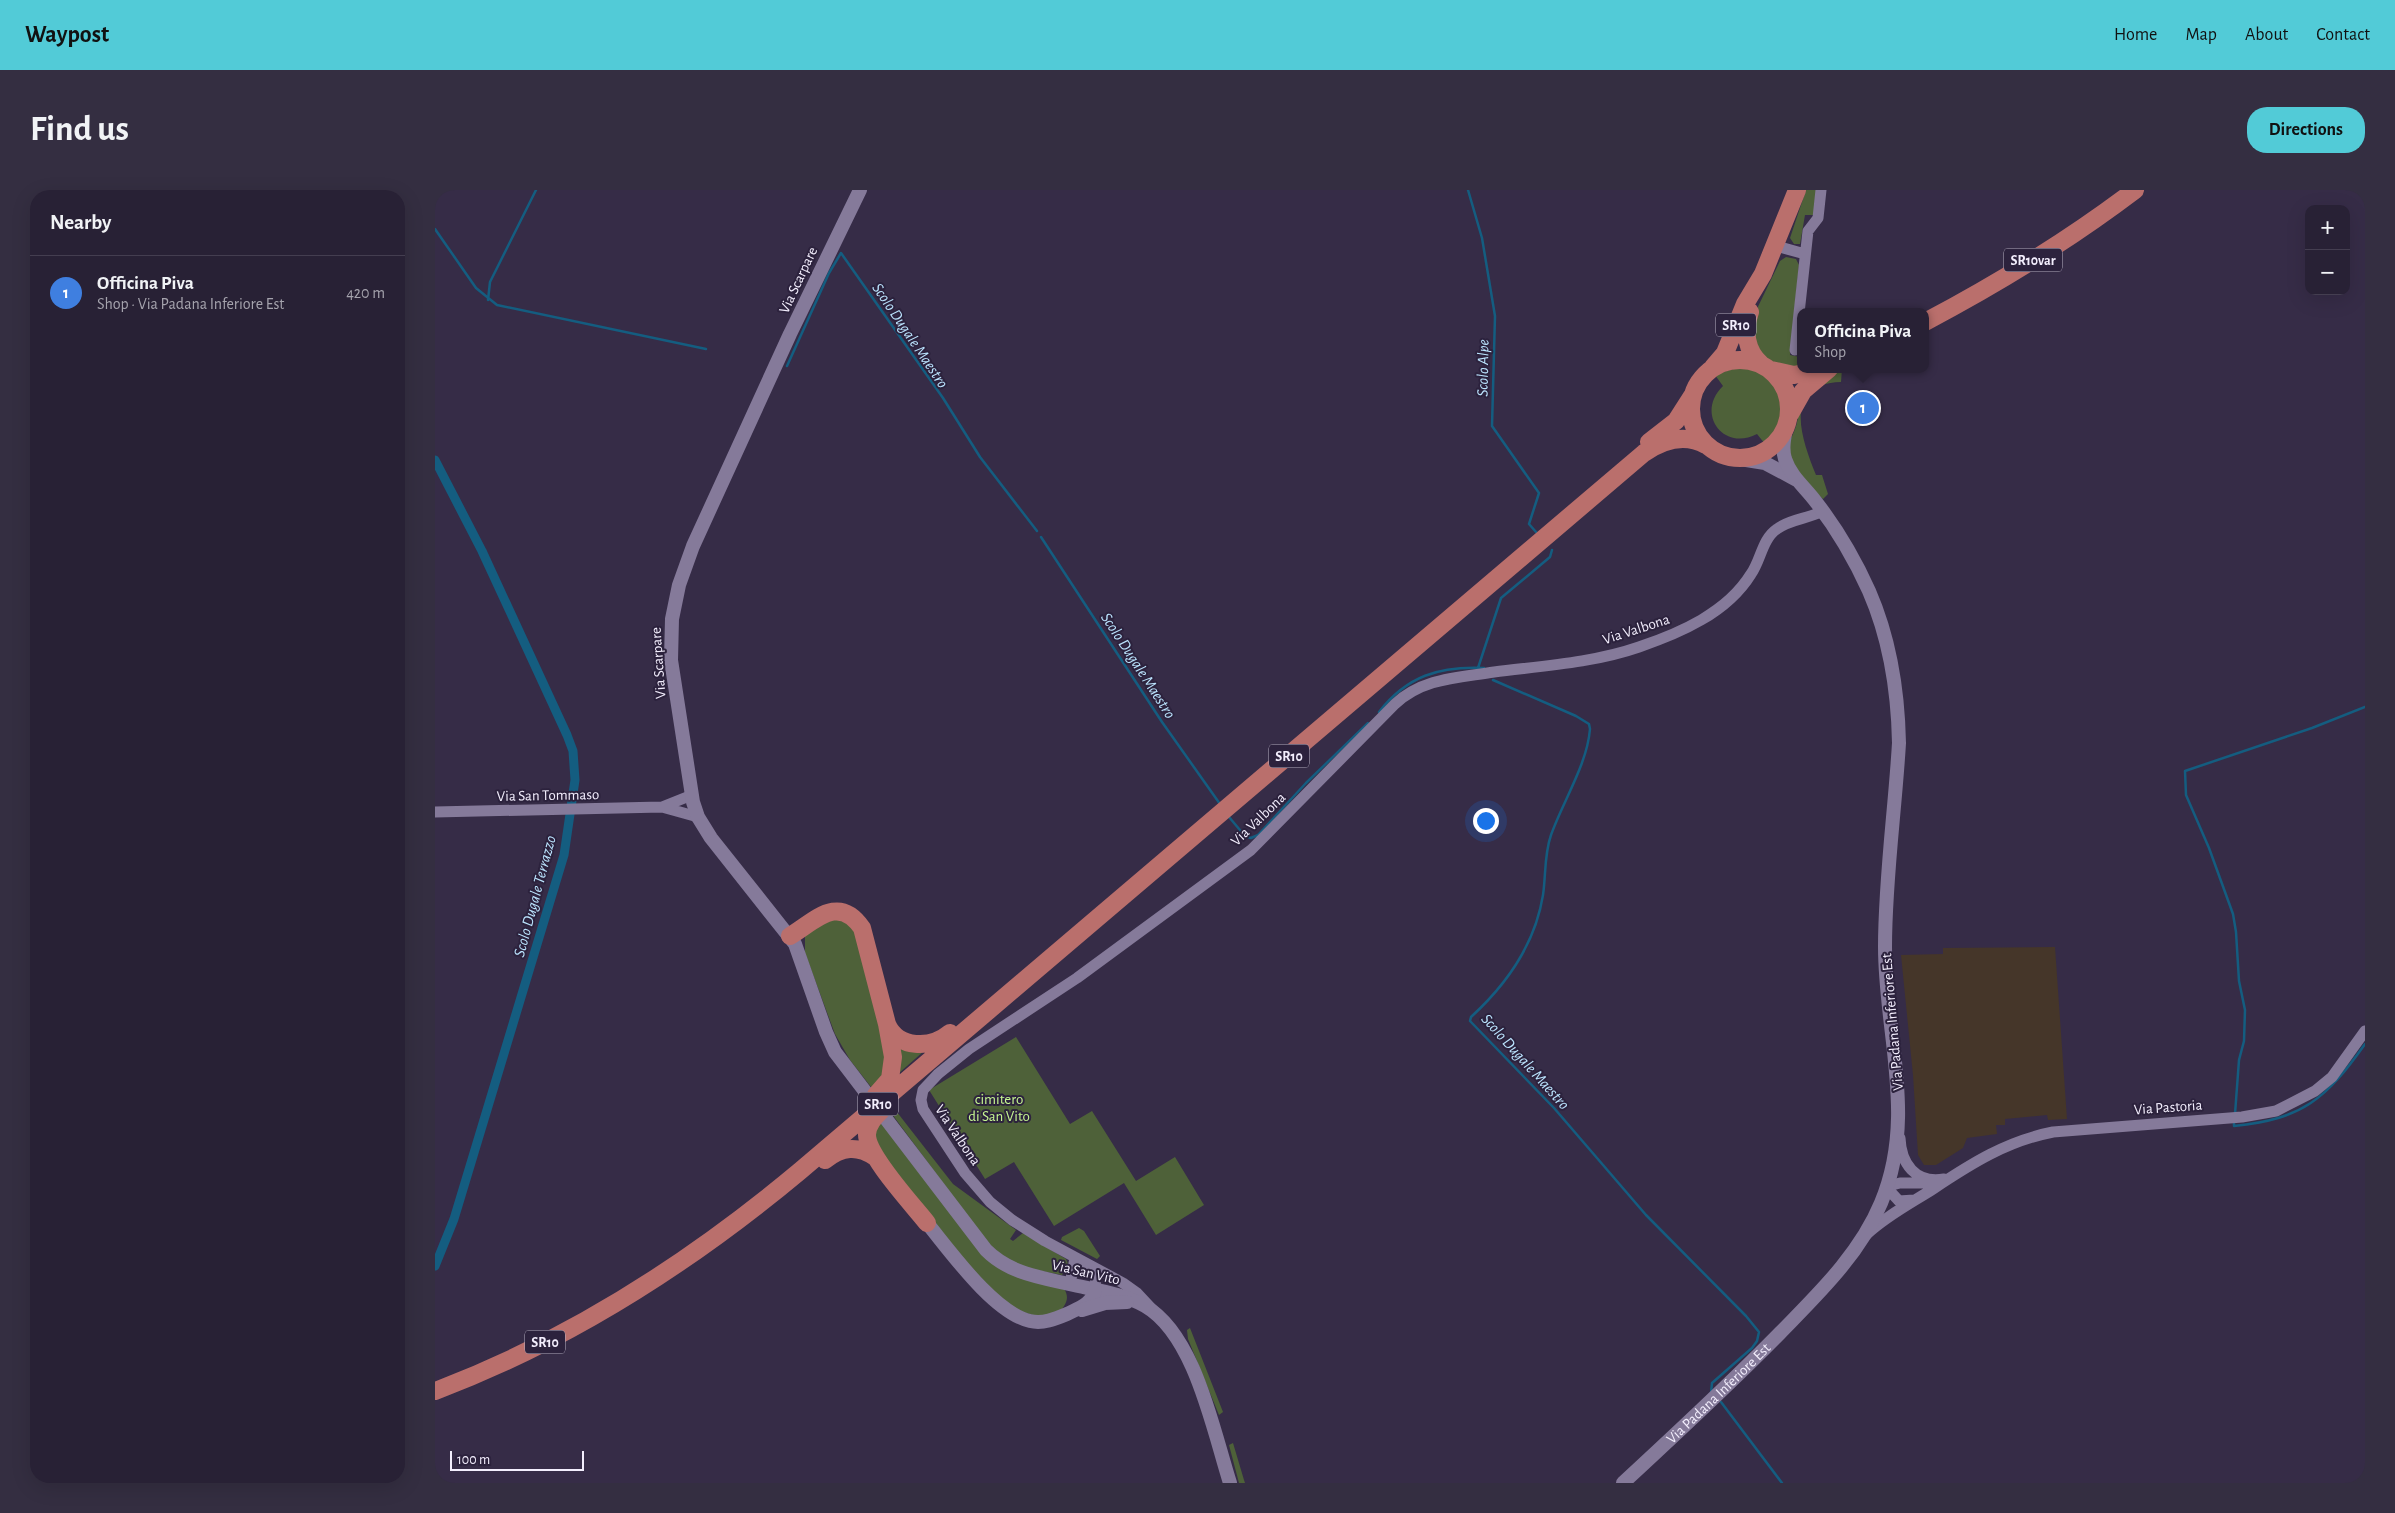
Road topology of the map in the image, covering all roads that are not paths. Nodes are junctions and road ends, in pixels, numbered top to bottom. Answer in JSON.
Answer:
{"nodes":[{"id":1,"x":859,"y":190,"type":"edge"},
{"id":2,"x":1797,"y":190,"type":"edge"},
{"id":3,"x":1821,"y":190,"type":"edge"},
{"id":4,"x":2135,"y":190,"type":"edge"},
{"id":5,"x":1776,"y":246,"type":"junction"},
{"id":6,"x":1805,"y":254,"type":"junction"},
{"id":7,"x":1763,"y":274,"type":"junction"},
{"id":8,"x":1799,"y":308,"type":"edge"},
{"id":9,"x":1929,"y":320,"type":"edge"},
{"id":10,"x":1797,"y":331,"type":"edge"},
{"id":11,"x":1795,"y":350,"type":"dead end"},
{"id":12,"x":1766,"y":367,"type":"junction"},
{"id":13,"x":1804,"y":373,"type":"edge"},
{"id":14,"x":1824,"y":373,"type":"edge"},
{"id":15,"x":1706,"y":374,"type":"junction"},
{"id":16,"x":1694,"y":392,"type":"junction"},
{"id":17,"x":1788,"y":422,"type":"junction"},
{"id":18,"x":1706,"y":445,"type":"junction"},
{"id":19,"x":1740,"y":459,"type":"junction"},
{"id":20,"x":1627,"y":467,"type":"junction"},
{"id":21,"x":1798,"y":482,"type":"junction"},
{"id":22,"x":1823,"y":511,"type":"junction"},
{"id":23,"x":692,"y":795,"type":"junction"},
{"id":24,"x":662,"y":807,"type":"junction"},
{"id":25,"x":435,"y":812,"type":"edge"},
{"id":26,"x":698,"y":817,"type":"junction"},
{"id":27,"x":790,"y":936,"type":"junction"},
{"id":28,"x":1007,"y":995,"type":"junction"},
{"id":29,"x":887,"y":1024,"type":"junction"},
{"id":30,"x":2365,"y":1031,"type":"edge"},
{"id":31,"x":956,"y":1038,"type":"junction"},
{"id":32,"x":866,"y":1092,"type":"joint"},
{"id":33,"x":1899,"y":1129,"type":"junction"},
{"id":34,"x":875,"y":1157,"type":"junction"},
{"id":35,"x":800,"y":1171,"type":"junction"},
{"id":36,"x":1947,"y":1178,"type":"junction"},
{"id":37,"x":1887,"y":1187,"type":"junction"},
{"id":38,"x":770,"y":1196,"type":"junction"},
{"id":39,"x":1916,"y":1199,"type":"junction"},
{"id":40,"x":927,"y":1224,"type":"joint"},
{"id":41,"x":1860,"y":1241,"type":"junction"},
{"id":42,"x":1075,"y":1258,"type":"junction"},
{"id":43,"x":1090,"y":1265,"type":"junction"},
{"id":44,"x":1070,"y":1284,"type":"junction"},
{"id":45,"x":1095,"y":1290,"type":"junction"},
{"id":46,"x":1140,"y":1303,"type":"junction"},
{"id":47,"x":1154,"y":1312,"type":"junction"},
{"id":48,"x":1063,"y":1316,"type":"junction"},
{"id":49,"x":435,"y":1392,"type":"edge"},
{"id":50,"x":1230,"y":1483,"type":"edge"},
{"id":51,"x":1623,"y":1483,"type":"edge"}],
"edges":[{"from":1,"to":23,"type":"street","name":"Via Scarpare"},
{"from":2,"to":5,"type":"main road","number":"SR10"},
{"from":3,"to":6,"type":"street"},
{"from":4,"to":9,"type":"main road","number":"SR10var"},
{"from":5,"to":6,"type":"street"},
{"from":5,"to":7,"type":"main road","number":"SR10"},
{"from":6,"to":8,"type":"street"},
{"from":7,"to":12,"type":"main road","number":"SR10"},
{"from":7,"to":15,"type":"main road","number":"SR10"},
{"from":10,"to":11,"type":"street"},
{"from":12,"to":13,"type":"main road"},
{"from":12,"to":15,"type":"main road"},
{"from":12,"to":17,"type":"main road"},
{"from":14,"to":17,"type":"main road"},
{"from":15,"to":16,"type":"main road"},
{"from":16,"to":18,"type":"main road"},
{"from":16,"to":20,"type":"main road","number":"SR10"},
{"from":17,"to":19,"type":"main road"},
{"from":17,"to":21,"type":"street","name":"Via Padana Inferiore Est"},
{"from":18,"to":19,"type":"main road"},
{"from":18,"to":20,"type":"main road","number":"SR10"},
{"from":19,"to":21,"type":"street","name":"Via Padana Inferiore Est"},
{"from":20,"to":28,"type":"main road","number":"SR10"},
{"from":21,"to":22,"type":"street","name":"Via Padana Inferiore Est"},
{"from":22,"to":33,"type":"street","name":"Via Padana Inferiore Est"},
{"from":22,"to":42,"type":"street","name":"Via Valbona"},
{"from":23,"to":24,"type":"street","name":"Via San Tommaso"},
{"from":23,"to":26,"type":"street","name":"Via Scarpare"},
{"from":24,"to":25,"type":"street","name":"Via San Tommaso"},
{"from":24,"to":26,"type":"street","name":"Via San Tommaso"},
{"from":26,"to":27,"type":"street","name":"Via Scarpare"},
{"from":27,"to":29,"type":"main road"},
{"from":27,"to":32,"type":"street","name":"Via Scarpare"},
{"from":28,"to":29,"type":"main road"},
{"from":28,"to":31,"type":"main road","number":"SR10"},
{"from":29,"to":35,"type":"main road"},
{"from":30,"to":36,"type":"street","name":"Via Pastoria"},
{"from":31,"to":34,"type":"main road"},
{"from":31,"to":35,"type":"main road","number":"SR10"},
{"from":32,"to":44,"type":"street","name":"Via San Vito"},
{"from":33,"to":36,"type":"street"},
{"from":33,"to":37,"type":"street","name":"Via Padana Inferiore Est"},
{"from":34,"to":38,"type":"main road"},
{"from":34,"to":40,"type":"main road"},
{"from":35,"to":38,"type":"main road","number":"SR10"},
{"from":36,"to":37,"type":"street","name":"Via Pastoria"},
{"from":36,"to":39,"type":"street","name":"Via Pastoria"},
{"from":37,"to":39,"type":"street"},
{"from":37,"to":41,"type":"street","name":"Via Padana Inferiore Est"},
{"from":38,"to":49,"type":"main road","number":"SR10"},
{"from":39,"to":41,"type":"street","name":"Via Pastoria"},
{"from":40,"to":48,"type":"street"},
{"from":41,"to":51,"type":"street","name":"Via Padana Inferiore Est"},
{"from":42,"to":43,"type":"street","name":"Via Valbona"},
{"from":42,"to":44,"type":"street"},
{"from":43,"to":45,"type":"street"},
{"from":43,"to":47,"type":"street","name":"Via Valbona"},
{"from":44,"to":45,"type":"street","name":"Via San Vito"},
{"from":44,"to":48,"type":"street"},
{"from":45,"to":46,"type":"street","name":"Via San Vito"},
{"from":45,"to":48,"type":"street"},
{"from":46,"to":47,"type":"street","name":"Via San Vito"},
{"from":46,"to":48,"type":"street"},
{"from":47,"to":50,"type":"street","name":"Via San Vito"}]}
